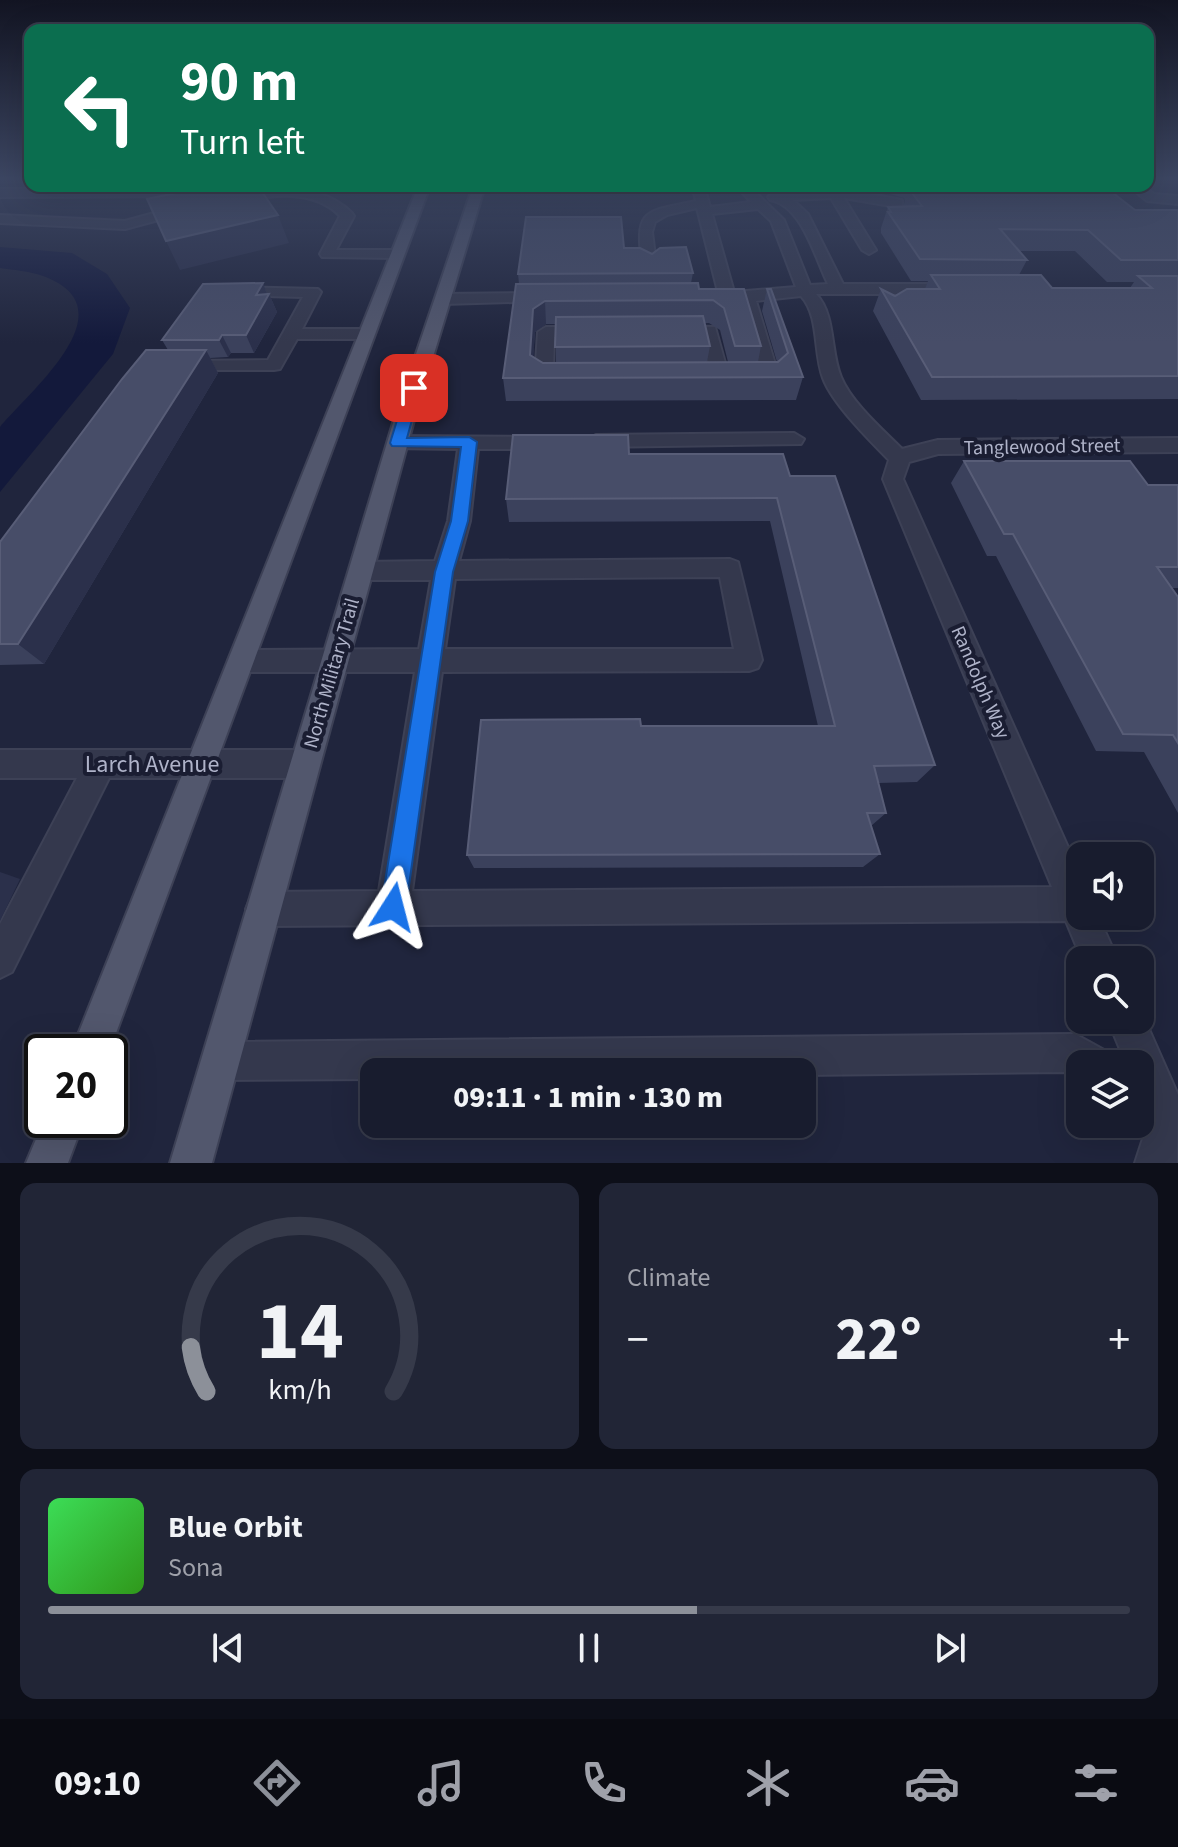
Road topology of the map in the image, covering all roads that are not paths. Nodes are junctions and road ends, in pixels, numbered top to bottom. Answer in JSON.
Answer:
{"nodes":[{"id":1,"x":337,"y":234,"type":"edge"},
{"id":2,"x":405,"y":234,"type":"edge"},
{"id":3,"x":464,"y":234,"type":"edge"},
{"id":4,"x":645,"y":234,"type":"edge"},
{"id":5,"x":711,"y":234,"type":"edge"},
{"id":6,"x":783,"y":234,"type":"edge"},
{"id":7,"x":811,"y":234,"type":"edge"},
{"id":8,"x":860,"y":234,"type":"edge"},
{"id":9,"x":397,"y":254,"type":"junction"},
{"id":10,"x":649,"y":264,"type":"edge"},
{"id":11,"x":838,"y":289,"type":"junction"},
{"id":12,"x":875,"y":289,"type":"junction"},
{"id":13,"x":894,"y":289,"type":"junction"},
{"id":14,"x":953,"y":289,"type":"edge"},
{"id":15,"x":805,"y":291,"type":"junction"},
{"id":16,"x":221,"y":292,"type":"edge"},
{"id":17,"x":698,"y":297,"type":"edge"},
{"id":18,"x":727,"y":297,"type":"junction"},
{"id":19,"x":747,"y":297,"type":"junction"},
{"id":20,"x":565,"y":298,"type":"edge"},
{"id":21,"x":443,"y":299,"type":"junction"},
{"id":22,"x":887,"y":311,"type":"edge"},
{"id":23,"x":650,"y":331,"type":"edge"},
{"id":24,"x":605,"y":332,"type":"edge"},
{"id":25,"x":291,"y":334,"type":"junction"},
{"id":26,"x":365,"y":334,"type":"junction"},
{"id":27,"x":170,"y":366,"type":"edge"},
{"id":28,"x":573,"y":378,"type":"edge"},
{"id":29,"x":794,"y":439,"type":"dead end"},
{"id":30,"x":469,"y":442,"type":"junction"},
{"id":31,"x":398,"y":443,"type":"junction"},
{"id":32,"x":1178,"y":445,"type":"edge"},
{"id":33,"x":903,"y":456,"type":"junction"},
{"id":34,"x":361,"y":571,"type":"junction"},
{"id":35,"x":444,"y":572,"type":"junction"},
{"id":36,"x":241,"y":661,"type":"junction"},
{"id":37,"x":334,"y":661,"type":"junction"},
{"id":38,"x":433,"y":661,"type":"junction"},
{"id":39,"x":101,"y":763,"type":"junction"},
{"id":40,"x":0,"y":764,"type":"edge"},
{"id":41,"x":202,"y":764,"type":"junction"},
{"id":42,"x":305,"y":764,"type":"junction"},
{"id":43,"x":1066,"y":881,"type":"edge"},
{"id":44,"x":393,"y":907,"type":"junction"},
{"id":45,"x":263,"y":909,"type":"junction"},
{"id":46,"x":1066,"y":911,"type":"edge"},
{"id":47,"x":0,"y":960,"type":"edge"},
{"id":48,"x":97,"y":1034,"type":"edge"},
{"id":49,"x":1132,"y":1034,"type":"edge"},
{"id":50,"x":1066,"y":1053,"type":"edge"},
{"id":51,"x":220,"y":1061,"type":"junction"},
{"id":52,"x":1166,"y":1120,"type":"edge"},
{"id":53,"x":57,"y":1138,"type":"edge"},
{"id":54,"x":47,"y":1163,"type":"edge"},
{"id":55,"x":191,"y":1163,"type":"edge"},
{"id":56,"x":1156,"y":1163,"type":"edge"}],
"edges":[{"from":1,"to":9,"type":"street"},
{"from":2,"to":9,"type":"main road"},
{"from":3,"to":21,"type":"main road","name":"North Military Trail"},
{"from":4,"to":10,"type":"street"},
{"from":5,"to":18,"type":"street"},
{"from":6,"to":15,"type":"street"},
{"from":7,"to":11,"type":"street"},
{"from":8,"to":13,"type":"street"},
{"from":9,"to":26,"type":"main road"},
{"from":11,"to":12,"type":"street"},
{"from":11,"to":15,"type":"street"},
{"from":12,"to":13,"type":"street"},
{"from":12,"to":22,"type":"street"},
{"from":13,"to":14,"type":"street"},
{"from":15,"to":19,"type":"street"},
{"from":15,"to":33,"type":"street"},
{"from":16,"to":25,"type":"street"},
{"from":17,"to":18,"type":"street"},
{"from":18,"to":19,"type":"street"},
{"from":19,"to":23,"type":"street"},
{"from":20,"to":21,"type":"street"},
{"from":21,"to":31,"type":"main road","name":"North Military Trail"},
{"from":24,"to":28,"type":"street"},
{"from":25,"to":26,"type":"street"},
{"from":25,"to":27,"type":"street"},
{"from":26,"to":36,"type":"main road"},
{"from":29,"to":30,"type":"street"},
{"from":30,"to":31,"type":"street"},
{"from":30,"to":35,"type":"street"},
{"from":31,"to":34,"type":"main road","name":"North Military Trail"},
{"from":32,"to":33,"type":"street","name":"Tanglewood Street"},
{"from":33,"to":43,"type":"street","name":"Randolph Way"},
{"from":34,"to":35,"type":"street"},
{"from":34,"to":37,"type":"main road","name":"North Military Trail"},
{"from":35,"to":38,"type":"street"},
{"from":35,"to":38,"type":"street"},
{"from":36,"to":37,"type":"street"},
{"from":36,"to":41,"type":"main road"},
{"from":37,"to":38,"type":"street"},
{"from":37,"to":42,"type":"main road","name":"North Military Trail"},
{"from":38,"to":44,"type":"street"},
{"from":39,"to":40,"type":"street","name":"Larch Avenue"},
{"from":39,"to":41,"type":"street","name":"Larch Avenue"},
{"from":39,"to":47,"type":"street"},
{"from":41,"to":42,"type":"street","name":"Larch Avenue"},
{"from":41,"to":48,"type":"main road"},
{"from":42,"to":45,"type":"main road","name":"North Military Trail"},
{"from":44,"to":45,"type":"street"},
{"from":44,"to":46,"type":"street"},
{"from":45,"to":51,"type":"main road","name":"North Military Trail"},
{"from":49,"to":52,"type":"street"},
{"from":50,"to":51,"type":"street"},
{"from":51,"to":55,"type":"main road","name":"North Military Trail"},
{"from":52,"to":56,"type":"street"},
{"from":53,"to":54,"type":"main road"}]}
